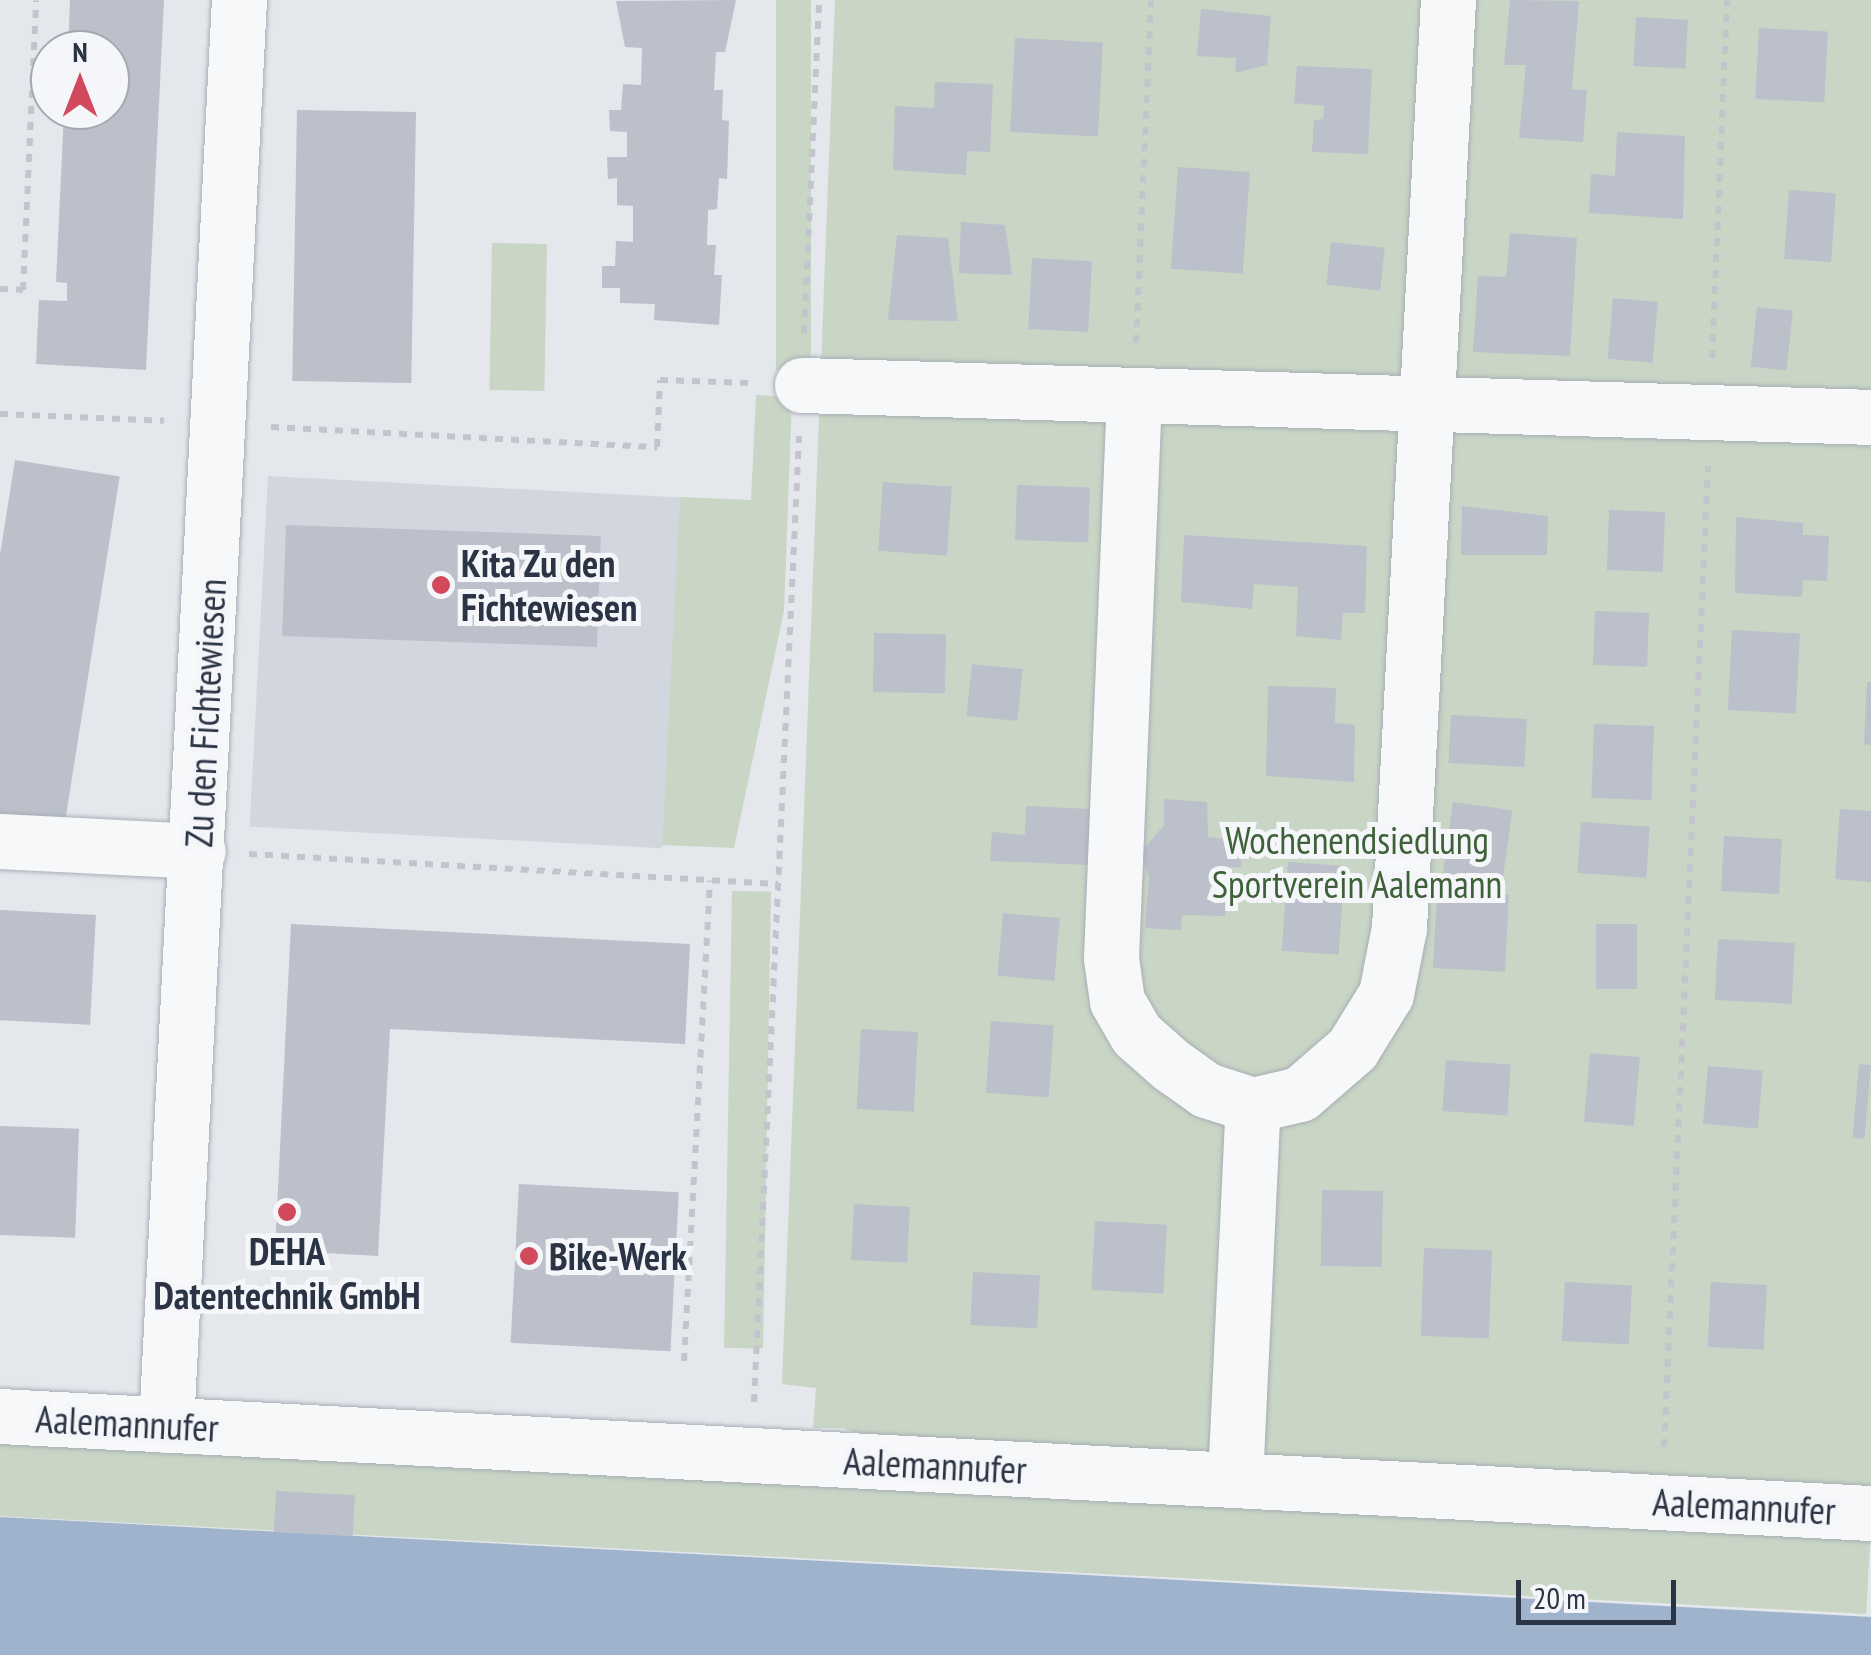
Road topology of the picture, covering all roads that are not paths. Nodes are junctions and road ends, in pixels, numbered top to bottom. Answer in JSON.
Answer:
{"nodes":[{"id":1,"x":239,"y":0,"type":"edge"},
{"id":2,"x":1448,"y":0,"type":"edge"},
{"id":3,"x":802,"y":385,"type":"road end"},
{"id":4,"x":1134,"y":395,"type":"junction"},
{"id":5,"x":1425,"y":404,"type":"junction"},
{"id":6,"x":1871,"y":417,"type":"edge"},
{"id":7,"x":0,"y":841,"type":"edge"},
{"id":8,"x":198,"y":851,"type":"junction"},
{"id":9,"x":1253,"y":1106,"type":"junction"},
{"id":10,"x":0,"y":1416,"type":"edge"},
{"id":11,"x":166,"y":1425,"type":"junction"},
{"id":12,"x":1235,"y":1480,"type":"junction"},
{"id":13,"x":1871,"y":1513,"type":"edge"}],
"edges":[{"from":1,"to":8,"type":"street","name":"Zu den Fichtewiesen"},
{"from":2,"to":5,"type":"street"},
{"from":3,"to":4,"type":"street"},
{"from":4,"to":5,"type":"street"},
{"from":4,"to":9,"type":"street"},
{"from":5,"to":6,"type":"street"},
{"from":5,"to":9,"type":"street"},
{"from":7,"to":8,"type":"street"},
{"from":8,"to":11,"type":"street","name":"Zu den Fichtewiesen"},
{"from":9,"to":12,"type":"street"},
{"from":10,"to":11,"type":"street","name":"Aalemannufer"},
{"from":11,"to":12,"type":"street","name":"Aalemannufer"},
{"from":12,"to":13,"type":"street","name":"Aalemannufer"}]}
